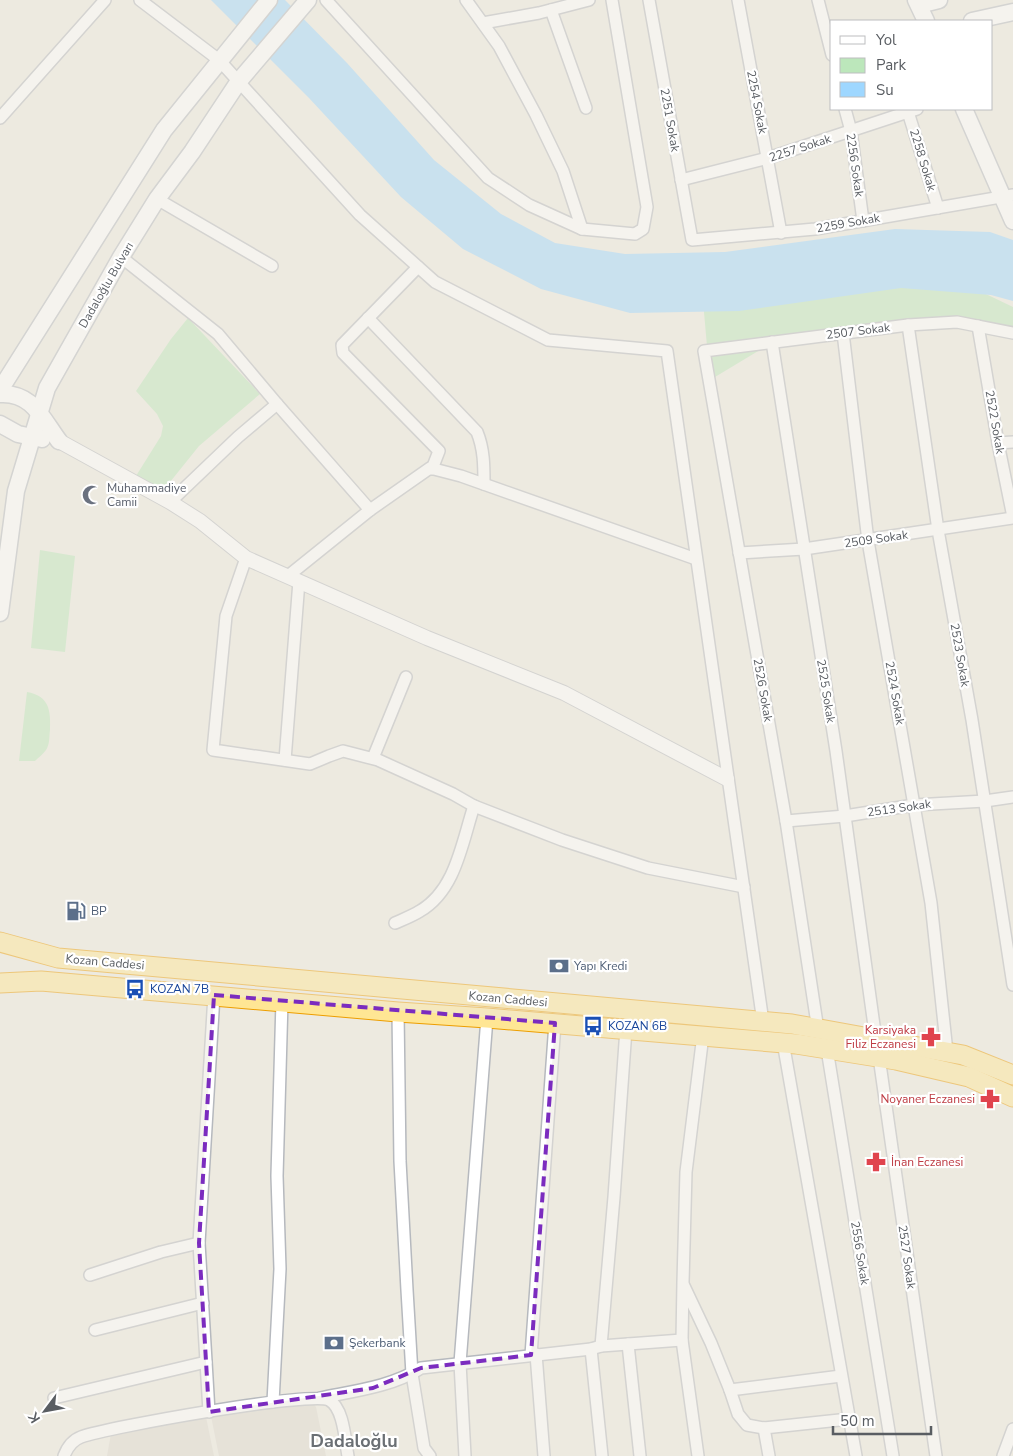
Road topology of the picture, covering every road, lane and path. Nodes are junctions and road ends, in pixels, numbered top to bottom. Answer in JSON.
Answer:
{"nodes":[{"id":1,"x":105,"y":0,"type":"edge"},
{"id":2,"x":140,"y":0,"type":"edge"},
{"id":3,"x":268,"y":0,"type":"edge"},
{"id":4,"x":326,"y":0,"type":"edge"},
{"id":5,"x":466,"y":0,"type":"edge"},
{"id":6,"x":589,"y":0,"type":"edge"},
{"id":7,"x":612,"y":0,"type":"edge"},
{"id":8,"x":649,"y":0,"type":"edge"},
{"id":9,"x":738,"y":0,"type":"edge"},
{"id":10,"x":818,"y":0,"type":"edge"},
{"id":11,"x":939,"y":0,"type":"edge"},
{"id":12,"x":307,"y":2,"type":"edge"},
{"id":13,"x":918,"y":2,"type":"edge"},
{"id":14,"x":551,"y":10,"type":"junction"},
{"id":15,"x":1013,"y":12,"type":"edge"},
{"id":16,"x":926,"y":20,"type":"edge"},
{"id":17,"x":977,"y":20,"type":"edge"},
{"id":18,"x":483,"y":23,"type":"junction"},
{"id":19,"x":830,"y":47,"type":"edge"},
{"id":20,"x":219,"y":60,"type":"junction"},
{"id":21,"x":239,"y":80,"type":"junction"},
{"id":22,"x":586,"y":108,"type":"dead end"},
{"id":23,"x":845,"y":110,"type":"edge"},
{"id":24,"x":912,"y":110,"type":"edge"},
{"id":25,"x":965,"y":110,"type":"edge"},
{"id":26,"x":0,"y":118,"type":"edge"},
{"id":27,"x":851,"y":131,"type":"junction"},
{"id":28,"x":768,"y":158,"type":"junction"},
{"id":29,"x":681,"y":180,"type":"junction"},
{"id":30,"x":1010,"y":197,"type":"edge"},
{"id":31,"x":158,"y":199,"type":"junction"},
{"id":32,"x":938,"y":208,"type":"junction"},
{"id":33,"x":863,"y":221,"type":"junction"},
{"id":34,"x":1013,"y":221,"type":"edge"},
{"id":35,"x":582,"y":229,"type":"junction"},
{"id":36,"x":781,"y":233,"type":"junction"},
{"id":37,"x":692,"y":240,"type":"joint"},
{"id":38,"x":121,"y":257,"type":"junction"},
{"id":39,"x":272,"y":266,"type":"dead end"},
{"id":40,"x":418,"y":267,"type":"junction"},
{"id":41,"x":368,"y":318,"type":"junction"},
{"id":42,"x":908,"y":325,"type":"junction"},
{"id":43,"x":978,"y":326,"type":"junction"},
{"id":44,"x":1013,"y":333,"type":"edge"},
{"id":45,"x":843,"y":334,"type":"junction"},
{"id":46,"x":772,"y":342,"type":"junction"},
{"id":47,"x":704,"y":351,"type":"joint"},
{"id":48,"x":0,"y":390,"type":"edge"},
{"id":49,"x":0,"y":394,"type":"edge"},
{"id":50,"x":277,"y":404,"type":"junction"},
{"id":51,"x":39,"y":414,"type":"junction"},
{"id":52,"x":0,"y":424,"type":"edge"},
{"id":53,"x":32,"y":438,"type":"junction"},
{"id":54,"x":59,"y":441,"type":"junction"},
{"id":55,"x":1013,"y":442,"type":"edge"},
{"id":56,"x":998,"y":443,"type":"junction"},
{"id":57,"x":432,"y":469,"type":"junction"},
{"id":58,"x":484,"y":484,"type":"junction"},
{"id":59,"x":170,"y":502,"type":"junction"},
{"id":60,"x":370,"y":510,"type":"junction"},
{"id":61,"x":1013,"y":517,"type":"edge"},
{"id":62,"x":938,"y":530,"type":"junction"},
{"id":63,"x":868,"y":540,"type":"junction"},
{"id":64,"x":804,"y":549,"type":"junction"},
{"id":65,"x":739,"y":553,"type":"junction"},
{"id":66,"x":246,"y":558,"type":"junction"},
{"id":67,"x":696,"y":559,"type":"junction"},
{"id":68,"x":294,"y":579,"type":"junction"},
{"id":69,"x":0,"y":613,"type":"edge"},
{"id":70,"x":406,"y":677,"type":"dead end"},
{"id":71,"x":373,"y":758,"type":"junction"},
{"id":72,"x":285,"y":760,"type":"junction"},
{"id":73,"x":728,"y":779,"type":"junction"},
{"id":74,"x":1013,"y":797,"type":"edge"},
{"id":75,"x":985,"y":801,"type":"junction"},
{"id":76,"x":914,"y":805,"type":"junction"},
{"id":77,"x":474,"y":806,"type":"junction"},
{"id":78,"x":845,"y":816,"type":"junction"},
{"id":79,"x":786,"y":821,"type":"junction"},
{"id":80,"x":744,"y":887,"type":"junction"},
{"id":81,"x":396,"y":923,"type":"dead end"},
{"id":82,"x":0,"y":942,"type":"edge"},
{"id":83,"x":0,"y":983,"type":"edge"},
{"id":84,"x":1013,"y":986,"type":"edge"},
{"id":85,"x":214,"y":995,"type":"junction"},
{"id":86,"x":282,"y":1001,"type":"junction"},
{"id":87,"x":398,"y":1012,"type":"junction"},
{"id":88,"x":487,"y":1018,"type":"junction"},
{"id":89,"x":763,"y":1022,"type":"junction"},
{"id":90,"x":555,"y":1023,"type":"junction"},
{"id":91,"x":626,"y":1029,"type":"junction"},
{"id":92,"x":818,"y":1030,"type":"junction"},
{"id":93,"x":703,"y":1036,"type":"junction"},
{"id":94,"x":783,"y":1042,"type":"junction"},
{"id":95,"x":827,"y":1049,"type":"junction"},
{"id":96,"x":877,"y":1049,"type":"junction"},
{"id":97,"x":947,"y":1052,"type":"junction"},
{"id":98,"x":1013,"y":1075,"type":"edge"},
{"id":99,"x":1013,"y":1097,"type":"edge"},
{"id":100,"x":199,"y":1243,"type":"junction"},
{"id":101,"x":90,"y":1275,"type":"dead end"},
{"id":102,"x":683,"y":1282,"type":"junction"},
{"id":103,"x":203,"y":1303,"type":"junction"},
{"id":104,"x":96,"y":1330,"type":"dead end"},
{"id":105,"x":682,"y":1340,"type":"junction"},
{"id":106,"x":628,"y":1344,"type":"junction"},
{"id":107,"x":596,"y":1347,"type":"junction"},
{"id":108,"x":534,"y":1354,"type":"junction"},
{"id":109,"x":206,"y":1362,"type":"junction"},
{"id":110,"x":460,"y":1363,"type":"junction"},
{"id":111,"x":412,"y":1374,"type":"junction"},
{"id":112,"x":841,"y":1376,"type":"junction"},
{"id":113,"x":730,"y":1390,"type":"junction"},
{"id":114,"x":54,"y":1398,"type":"dead end"},
{"id":115,"x":320,"y":1398,"type":"junction"},
{"id":116,"x":273,"y":1402,"type":"junction"},
{"id":117,"x":209,"y":1412,"type":"junction"},
{"id":118,"x":849,"y":1418,"type":"junction"},
{"id":119,"x":764,"y":1428,"type":"junction"},
{"id":120,"x":1013,"y":1429,"type":"edge"},
{"id":121,"x":64,"y":1456,"type":"edge"},
{"id":122,"x":348,"y":1456,"type":"edge"},
{"id":123,"x":430,"y":1456,"type":"edge"},
{"id":124,"x":465,"y":1456,"type":"edge"},
{"id":125,"x":544,"y":1456,"type":"edge"},
{"id":126,"x":602,"y":1456,"type":"edge"},
{"id":127,"x":640,"y":1456,"type":"edge"},
{"id":128,"x":698,"y":1456,"type":"edge"},
{"id":129,"x":769,"y":1456,"type":"edge"},
{"id":130,"x":856,"y":1456,"type":"edge"},
{"id":131,"x":893,"y":1456,"type":"edge"},
{"id":132,"x":936,"y":1456,"type":"edge"},
{"id":133,"x":1004,"y":1456,"type":"edge"}],
"edges":[{"from":1,"to":26,"type":"street"},
{"from":2,"to":20,"type":"street"},
{"from":3,"to":20,"type":"main road"},
{"from":4,"to":35,"type":"street"},
{"from":5,"to":18,"type":"street"},
{"from":6,"to":14,"type":"street"},
{"from":7,"to":35,"type":"street"},
{"from":8,"to":29,"type":"street","name":"2251 Sokak"},
{"from":9,"to":28,"type":"street","name":"2254 Sokak"},
{"from":10,"to":19,"type":"street"},
{"from":11,"to":13,"type":"main road"},
{"from":12,"to":21,"type":"main road","name":"Dadaloğlu Bulvarı"},
{"from":13,"to":16,"type":"main road"},
{"from":14,"to":18,"type":"street"},
{"from":14,"to":22,"type":"street"},
{"from":15,"to":17,"type":"main road"},
{"from":18,"to":35,"type":"street"},
{"from":20,"to":21,"type":"street"},
{"from":20,"to":48,"type":"main road"},
{"from":21,"to":31,"type":"main road","name":"Dadaloğlu Bulvarı"},
{"from":21,"to":40,"type":"street"},
{"from":23,"to":27,"type":"street","name":"2256 Sokak"},
{"from":24,"to":27,"type":"street","name":"2257 Sokak"},
{"from":24,"to":32,"type":"street","name":"2258 Sokak"},
{"from":25,"to":30,"type":"main road"},
{"from":27,"to":28,"type":"street","name":"2257 Sokak"},
{"from":27,"to":33,"type":"street","name":"2256 Sokak"},
{"from":28,"to":29,"type":"street","name":"2257 Sokak"},
{"from":28,"to":36,"type":"street","name":"2254 Sokak"},
{"from":29,"to":37,"type":"street","name":"2251 Sokak"},
{"from":30,"to":32,"type":"street","name":"2259 Sokak"},
{"from":30,"to":34,"type":"main road"},
{"from":31,"to":38,"type":"main road","name":"Dadaloğlu Bulvarı"},
{"from":31,"to":39,"type":"street"},
{"from":32,"to":33,"type":"street","name":"2259 Sokak"},
{"from":33,"to":36,"type":"street","name":"2259 Sokak"},
{"from":36,"to":37,"type":"street","name":"2259 Sokak"},
{"from":38,"to":50,"type":"street"},
{"from":38,"to":51,"type":"main road","name":"Dadaloğlu Bulvarı"},
{"from":40,"to":41,"type":"street"},
{"from":40,"to":67,"type":"street"},
{"from":41,"to":57,"type":"street"},
{"from":41,"to":58,"type":"street"},
{"from":42,"to":43,"type":"street","name":"2507 Sokak"},
{"from":42,"to":45,"type":"street","name":"2507 Sokak"},
{"from":42,"to":62,"type":"street","name":"2523 Sokak"},
{"from":43,"to":44,"type":"street","name":"2507 Sokak"},
{"from":43,"to":56,"type":"street","name":"2522 Sokak"},
{"from":45,"to":46,"type":"street","name":"2507 Sokak"},
{"from":45,"to":63,"type":"street","name":"2524 Sokak"},
{"from":46,"to":47,"type":"street","name":"2507 Sokak"},
{"from":46,"to":64,"type":"street","name":"2525 Sokak"},
{"from":47,"to":65,"type":"street","name":"2526 Sokak"},
{"from":49,"to":51,"type":"main road"},
{"from":50,"to":59,"type":"street"},
{"from":50,"to":60,"type":"street"},
{"from":51,"to":53,"type":"main road","name":"Dadaloğlu Bulvarı"},
{"from":51,"to":54,"type":"main road"},
{"from":52,"to":53,"type":"main road"},
{"from":53,"to":54,"type":"main road"},
{"from":53,"to":69,"type":"main road","name":"Dadaloğlu Bulvarı"},
{"from":54,"to":59,"type":"street"},
{"from":55,"to":56,"type":"street"},
{"from":56,"to":61,"type":"street","name":"2522 Sokak"},
{"from":57,"to":58,"type":"street"},
{"from":57,"to":60,"type":"street"},
{"from":58,"to":67,"type":"street"},
{"from":59,"to":66,"type":"street"},
{"from":60,"to":68,"type":"street"},
{"from":61,"to":62,"type":"street","name":"2509 Sokak"},
{"from":62,"to":63,"type":"street","name":"2509 Sokak"},
{"from":62,"to":75,"type":"street","name":"2523 Sokak"},
{"from":63,"to":64,"type":"street","name":"2509 Sokak"},
{"from":63,"to":76,"type":"street","name":"2524 Sokak"},
{"from":64,"to":65,"type":"street","name":"2509 Sokak"},
{"from":64,"to":78,"type":"street","name":"2525 Sokak"},
{"from":65,"to":79,"type":"street","name":"2526 Sokak"},
{"from":66,"to":68,"type":"street"},
{"from":66,"to":72,"type":"street"},
{"from":67,"to":73,"type":"street"},
{"from":68,"to":72,"type":"street"},
{"from":68,"to":73,"type":"street"},
{"from":70,"to":71,"type":"street"},
{"from":71,"to":72,"type":"street"},
{"from":71,"to":77,"type":"street"},
{"from":73,"to":80,"type":"street"},
{"from":74,"to":75,"type":"street","name":"2513 Sokak"},
{"from":75,"to":76,"type":"street","name":"2513 Sokak"},
{"from":75,"to":84,"type":"street","name":"2523 Sokak"},
{"from":76,"to":78,"type":"street","name":"2513 Sokak"},
{"from":76,"to":97,"type":"street","name":"2524 Sokak"},
{"from":77,"to":80,"type":"street"},
{"from":77,"to":81,"type":"street"},
{"from":78,"to":79,"type":"street","name":"2513 Sokak"},
{"from":78,"to":96,"type":"street","name":"2525 Sokak"},
{"from":79,"to":92,"type":"street","name":"2526 Sokak"},
{"from":80,"to":89,"type":"street"},
{"from":82,"to":89,"type":"highway","name":"Kozan Caddesi"},
{"from":83,"to":85,"type":"highway","name":"Kozan Caddesi"},
{"from":85,"to":86,"type":"highway","name":"Kozan Caddesi"},
{"from":85,"to":100,"type":"street"},
{"from":86,"to":87,"type":"highway","name":"Kozan Caddesi"},
{"from":86,"to":116,"type":"street"},
{"from":87,"to":88,"type":"highway","name":"Kozan Caddesi"},
{"from":87,"to":111,"type":"street"},
{"from":88,"to":90,"type":"highway","name":"Kozan Caddesi"},
{"from":88,"to":110,"type":"street"},
{"from":89,"to":92,"type":"highway","name":"Kozan Caddesi"},
{"from":90,"to":91,"type":"highway","name":"Kozan Caddesi"},
{"from":90,"to":108,"type":"street"},
{"from":91,"to":93,"type":"highway","name":"Kozan Caddesi"},
{"from":91,"to":107,"type":"street"},
{"from":92,"to":96,"type":"highway","name":"Kozan Caddesi"},
{"from":93,"to":94,"type":"highway","name":"Kozan Caddesi"},
{"from":93,"to":102,"type":"street"},
{"from":94,"to":95,"type":"highway","name":"Kozan Caddesi"},
{"from":94,"to":112,"type":"street"},
{"from":95,"to":96,"type":"highway","name":"Kozan Caddesi"},
{"from":95,"to":131,"type":"street","name":"2556 Sokak"},
{"from":96,"to":97,"type":"highway","name":"Kozan Caddesi"},
{"from":96,"to":99,"type":"highway","name":"Kozan Caddesi"},
{"from":96,"to":132,"type":"street","name":"2527 Sokak"},
{"from":97,"to":98,"type":"highway","name":"Kozan Caddesi"},
{"from":100,"to":101,"type":"street"},
{"from":100,"to":103,"type":"street"},
{"from":102,"to":105,"type":"street"},
{"from":102,"to":113,"type":"street"},
{"from":103,"to":104,"type":"street"},
{"from":103,"to":109,"type":"street"},
{"from":105,"to":106,"type":"street"},
{"from":105,"to":128,"type":"street"},
{"from":106,"to":107,"type":"street"},
{"from":106,"to":127,"type":"street"},
{"from":107,"to":108,"type":"street"},
{"from":107,"to":126,"type":"street"},
{"from":108,"to":110,"type":"street"},
{"from":108,"to":125,"type":"street"},
{"from":109,"to":114,"type":"street"},
{"from":109,"to":117,"type":"street"},
{"from":110,"to":111,"type":"street"},
{"from":110,"to":124,"type":"street"},
{"from":111,"to":115,"type":"street"},
{"from":111,"to":123,"type":"street"},
{"from":112,"to":113,"type":"street"},
{"from":112,"to":118,"type":"street"},
{"from":113,"to":119,"type":"street"},
{"from":115,"to":116,"type":"street"},
{"from":115,"to":122,"type":"street"},
{"from":116,"to":117,"type":"street"},
{"from":117,"to":121,"type":"street"},
{"from":118,"to":119,"type":"street"},
{"from":118,"to":130,"type":"street"},
{"from":119,"to":129,"type":"street"},
{"from":120,"to":133,"type":"street"}]}
